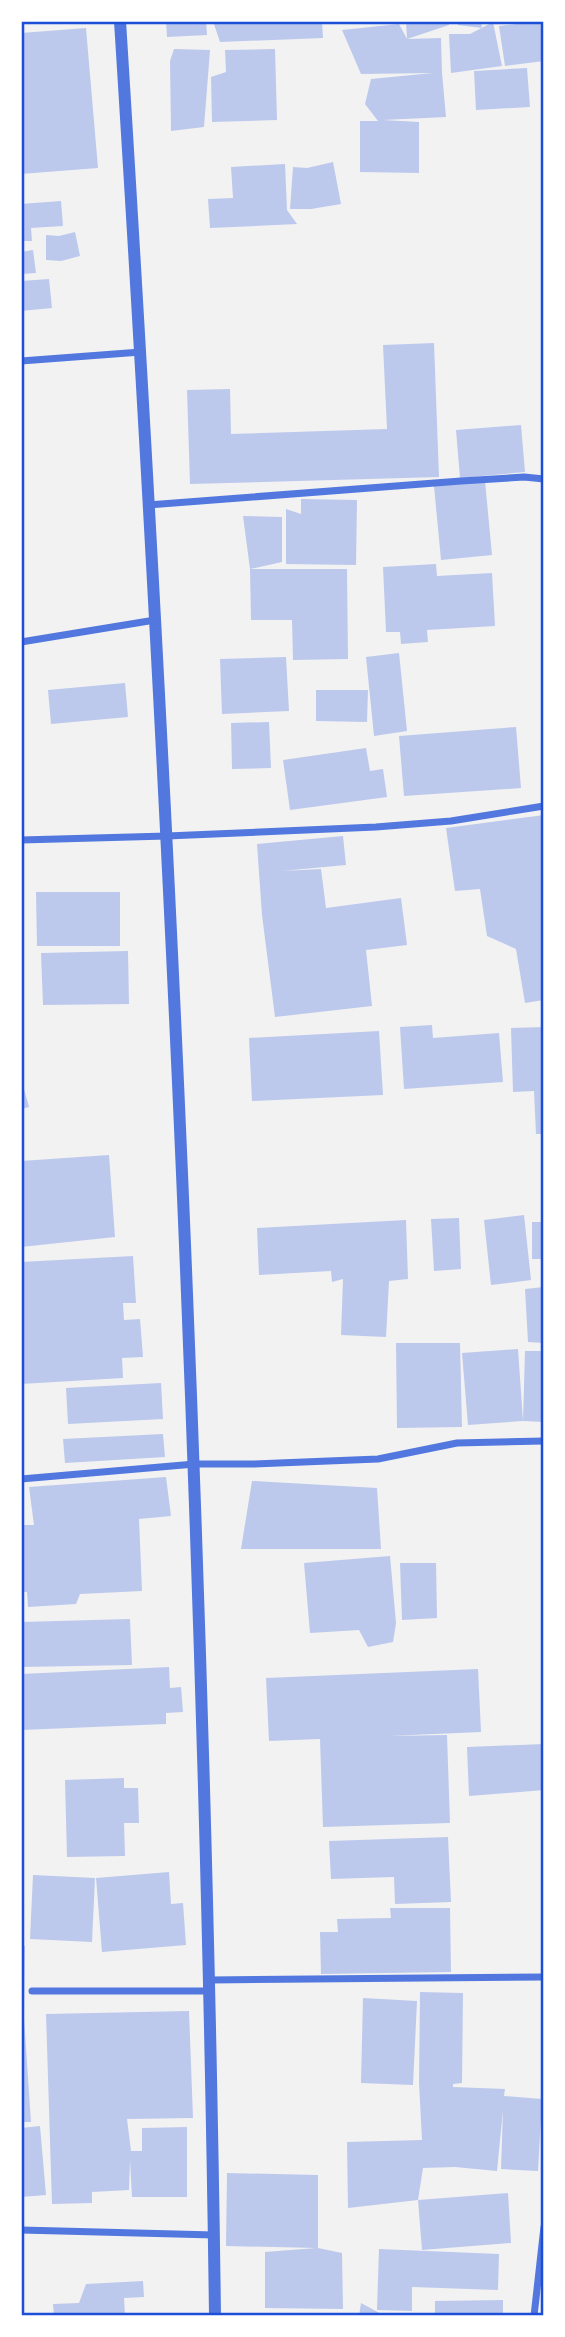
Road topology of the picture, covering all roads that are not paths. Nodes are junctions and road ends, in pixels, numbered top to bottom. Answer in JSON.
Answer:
{"nodes":[{"id":1,"x":120,"y":21,"type":"edge"},
{"id":2,"x":141,"y":352,"type":"junction"},
{"id":3,"x":21,"y":360,"type":"edge"},
{"id":4,"x":544,"y":479,"type":"edge"},
{"id":5,"x":148,"y":505,"type":"junction"},
{"id":6,"x":155,"y":620,"type":"junction"},
{"id":7,"x":21,"y":642,"type":"edge"},
{"id":8,"x":544,"y":806,"type":"edge"},
{"id":9,"x":167,"y":836,"type":"junction"},
{"id":10,"x":21,"y":840,"type":"edge"},
{"id":11,"x":544,"y":1441,"type":"edge"},
{"id":12,"x":195,"y":1464,"type":"junction"},
{"id":13,"x":21,"y":1479,"type":"edge"},
{"id":14,"x":544,"y":1977,"type":"edge"},
{"id":15,"x":210,"y":1986,"type":"junction"},
{"id":16,"x":32,"y":1991,"type":"dead end"},
{"id":17,"x":544,"y":2227,"type":"edge"},
{"id":18,"x":21,"y":2230,"type":"edge"},
{"id":19,"x":214,"y":2235,"type":"junction"},
{"id":20,"x":215,"y":2316,"type":"edge"},
{"id":21,"x":534,"y":2316,"type":"edge"}],
"edges":[{"from":1,"to":2,"type":"street"},
{"from":2,"to":3,"type":"street"},
{"from":2,"to":5,"type":"street"},
{"from":4,"to":5,"type":"street"},
{"from":5,"to":6,"type":"street"},
{"from":6,"to":7,"type":"street"},
{"from":6,"to":9,"type":"street"},
{"from":8,"to":9,"type":"street"},
{"from":9,"to":10,"type":"street"},
{"from":9,"to":12,"type":"street"},
{"from":11,"to":12,"type":"street"},
{"from":12,"to":13,"type":"street"},
{"from":12,"to":15,"type":"street"},
{"from":14,"to":15,"type":"street"},
{"from":15,"to":16,"type":"street"},
{"from":15,"to":19,"type":"street"},
{"from":17,"to":21,"type":"street"},
{"from":18,"to":19,"type":"street"},
{"from":19,"to":20,"type":"street"}]}
